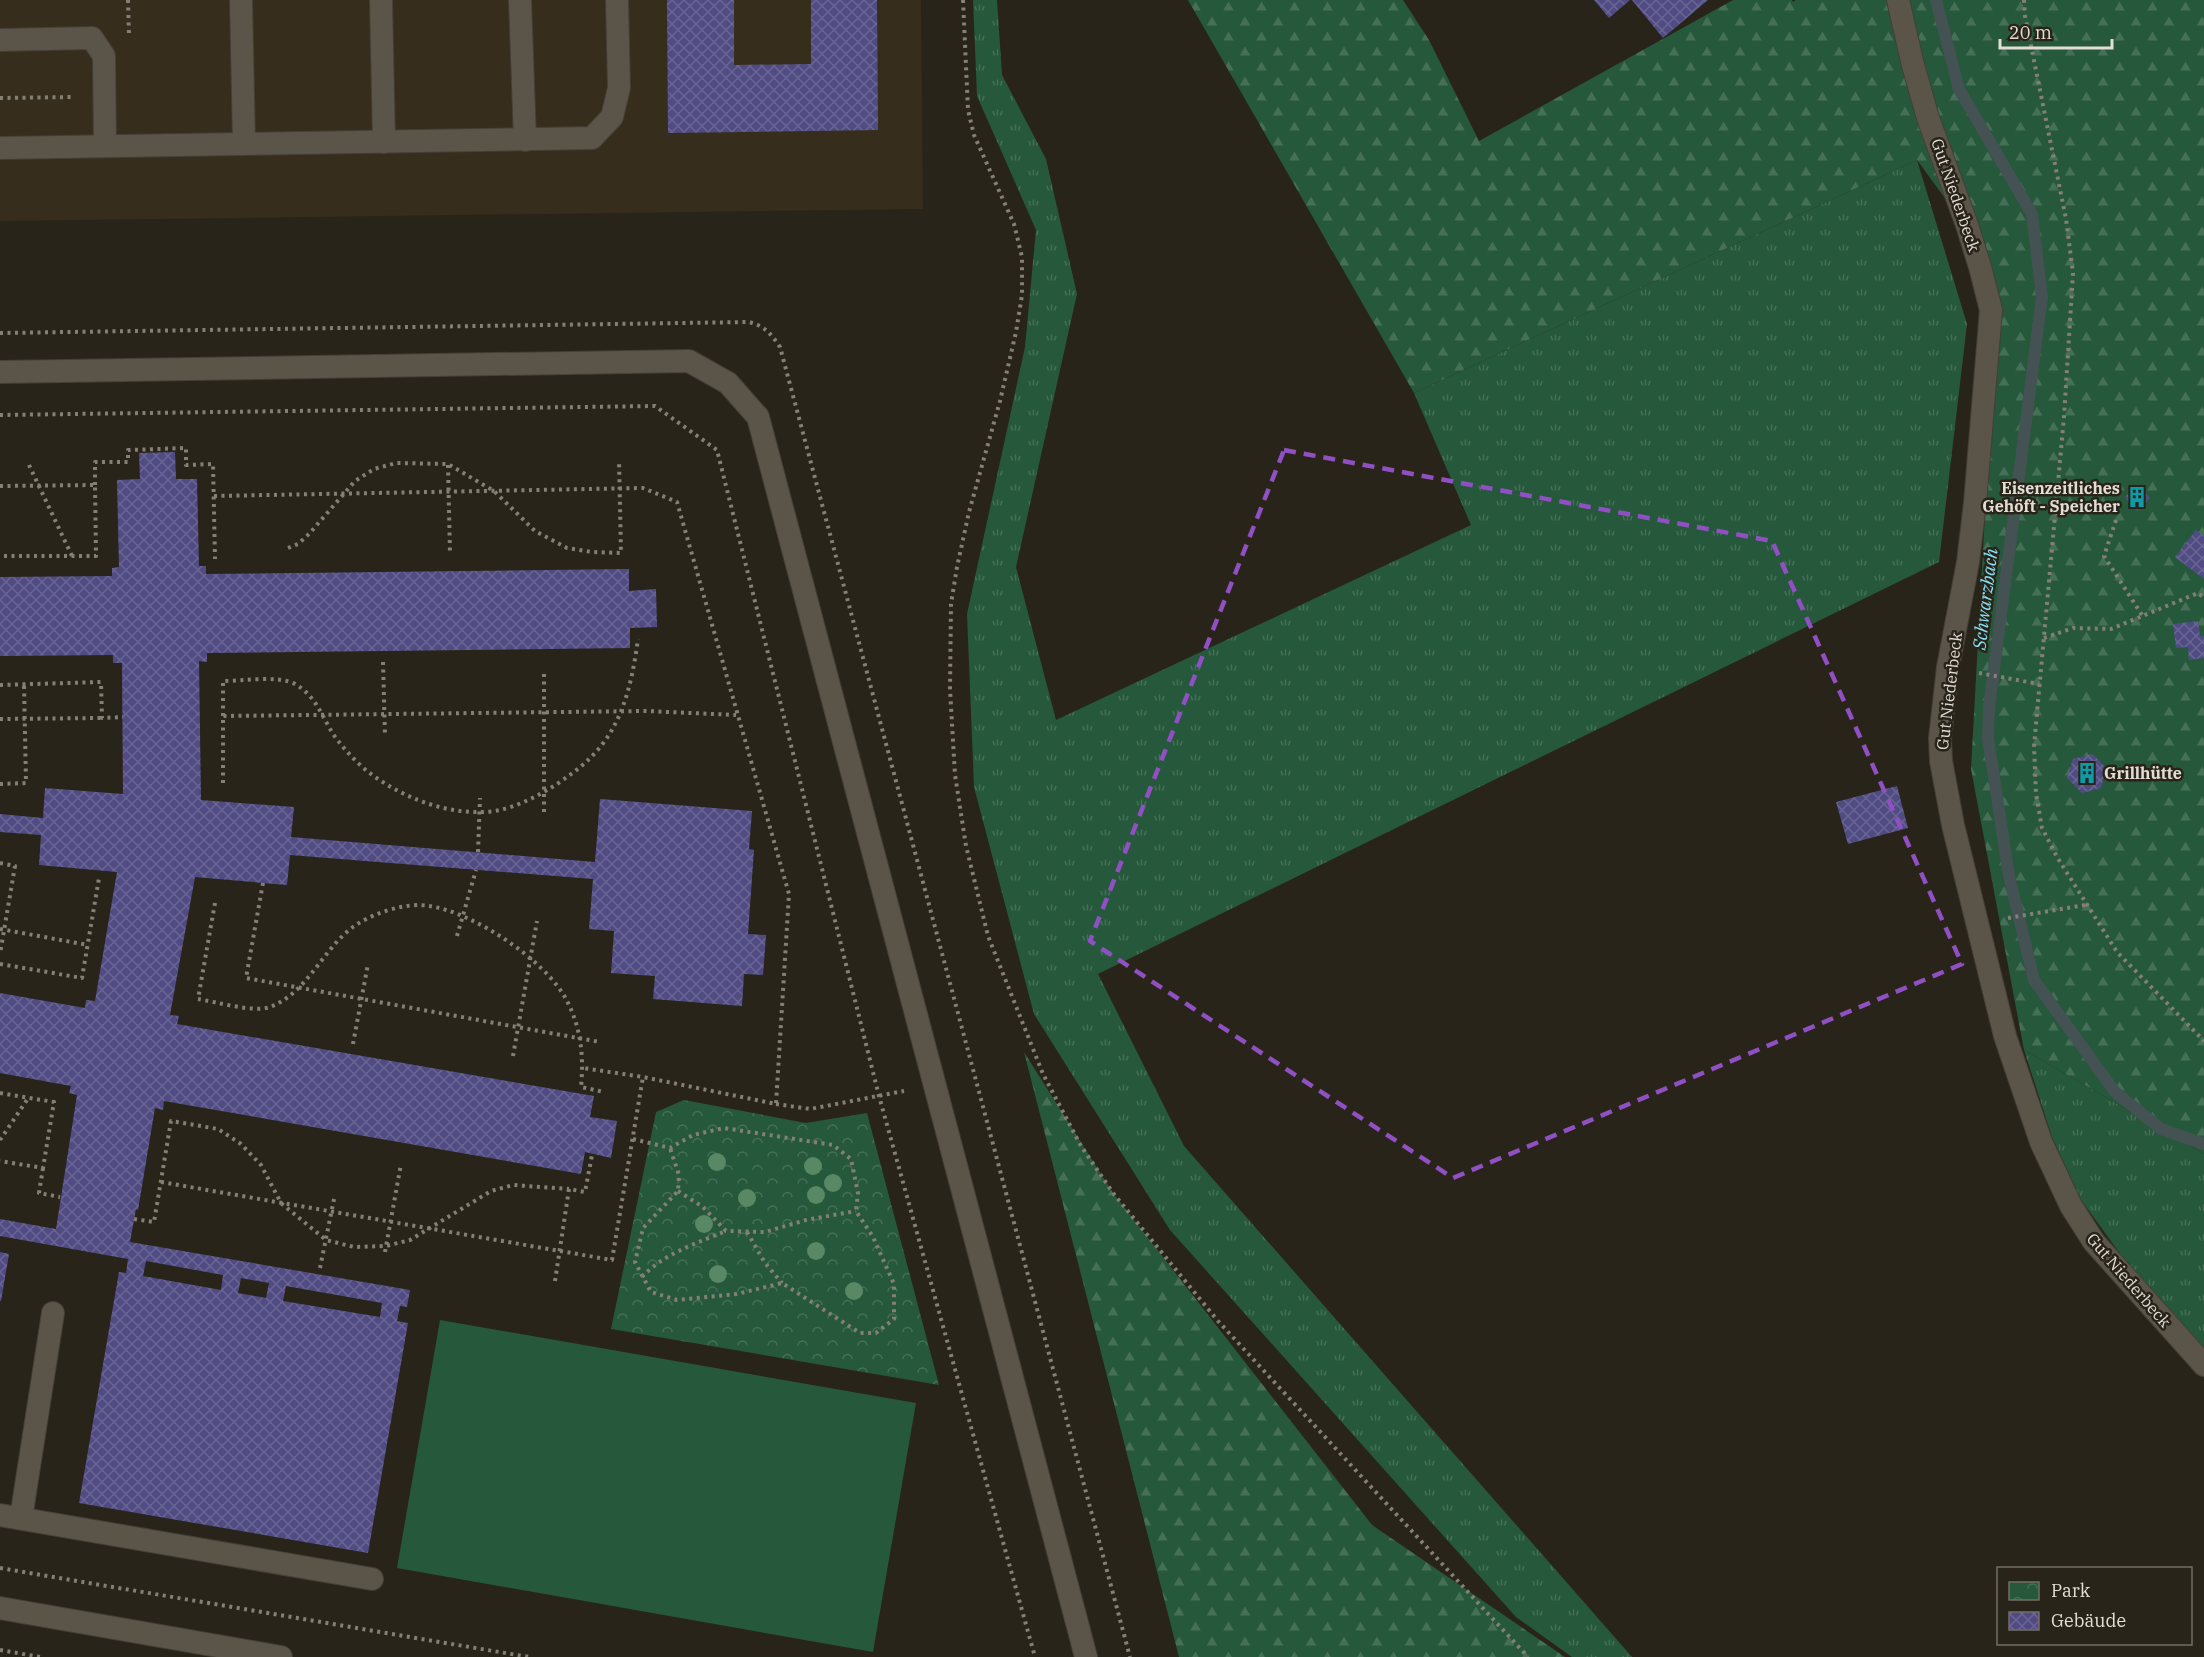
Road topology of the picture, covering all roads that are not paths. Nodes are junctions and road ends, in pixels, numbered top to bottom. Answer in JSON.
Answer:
{"nodes":[{"id":1,"x":241,"y":0,"type":"edge"},
{"id":2,"x":381,"y":0,"type":"edge"},
{"id":3,"x":520,"y":0,"type":"edge"},
{"id":4,"x":617,"y":0,"type":"edge"},
{"id":5,"x":1898,"y":0,"type":"edge"},
{"id":6,"x":0,"y":40,"type":"edge"},
{"id":7,"x":525,"y":140,"type":"junction"},
{"id":8,"x":384,"y":142,"type":"junction"},
{"id":9,"x":244,"y":143,"type":"junction"},
{"id":10,"x":105,"y":146,"type":"junction"},
{"id":11,"x":0,"y":148,"type":"edge"},
{"id":12,"x":0,"y":372,"type":"edge"},
{"id":13,"x":53,"y":1313,"type":"dead end"},
{"id":14,"x":2204,"y":1365,"type":"edge"},
{"id":15,"x":10,"y":1516,"type":"edge"},
{"id":16,"x":372,"y":1579,"type":"dead end"},
{"id":17,"x":0,"y":1608,"type":"edge"},
{"id":18,"x":281,"y":1657,"type":"edge"},
{"id":19,"x":1086,"y":1657,"type":"edge"}],
"edges":[{"from":1,"to":9,"type":"lane"},
{"from":2,"to":8,"type":"lane"},
{"from":3,"to":7,"type":"lane"},
{"from":4,"to":7,"type":"lane"},
{"from":5,"to":14,"type":"lane","name":"Gut Niederbeck"},
{"from":6,"to":10,"type":"lane"},
{"from":7,"to":8,"type":"lane"},
{"from":8,"to":9,"type":"lane"},
{"from":9,"to":10,"type":"lane"},
{"from":10,"to":11,"type":"lane"},
{"from":12,"to":19,"type":"lane"},
{"from":13,"to":15,"type":"lane"},
{"from":15,"to":16,"type":"lane"},
{"from":17,"to":18,"type":"lane"}]}
